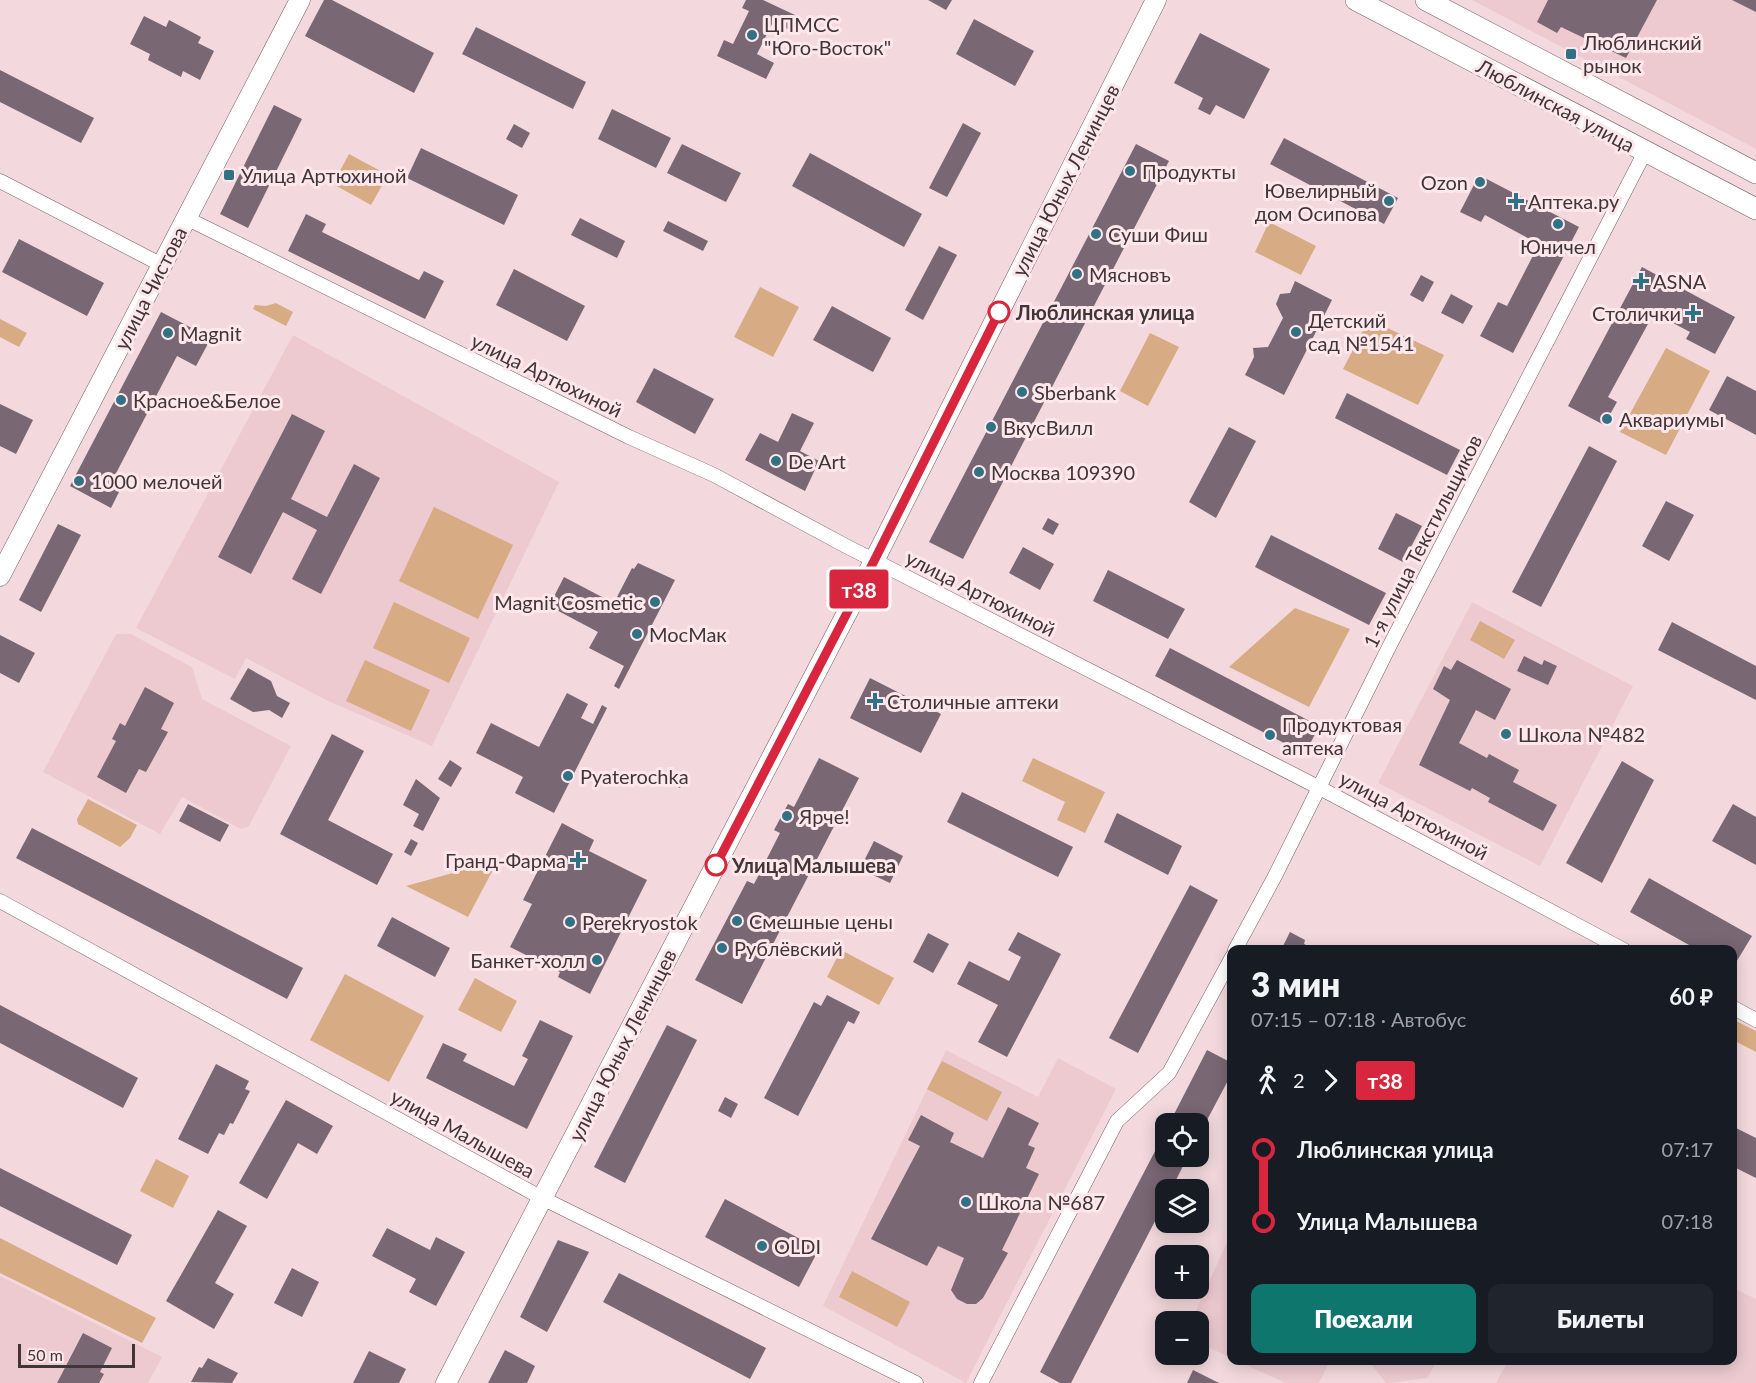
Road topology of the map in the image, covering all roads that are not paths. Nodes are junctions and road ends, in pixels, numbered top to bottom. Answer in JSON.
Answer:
{"nodes":[{"id":1,"x":300,"y":0,"type":"edge"},
{"id":2,"x":1156,"y":0,"type":"edge"},
{"id":3,"x":1356,"y":0,"type":"edge"},
{"id":4,"x":1426,"y":0,"type":"edge"},
{"id":5,"x":1645,"y":152,"type":"junction"},
{"id":6,"x":1756,"y":173,"type":"edge"},
{"id":7,"x":0,"y":181,"type":"edge"},
{"id":8,"x":1756,"y":209,"type":"edge"},
{"id":9,"x":186,"y":218,"type":"junction"},
{"id":10,"x":162,"y":266,"type":"junction"},
{"id":11,"x":874,"y":561,"type":"junction"},
{"id":12,"x":0,"y":576,"type":"edge"},
{"id":13,"x":1318,"y":787,"type":"junction"},
{"id":14,"x":0,"y":901,"type":"edge"},
{"id":15,"x":1238,"y":945,"type":"edge"},
{"id":16,"x":1615,"y":945,"type":"edge"},
{"id":17,"x":1227,"y":966,"type":"edge"},
{"id":18,"x":1737,"y":1010,"type":"edge"},
{"id":19,"x":1756,"y":1020,"type":"edge"},
{"id":20,"x":542,"y":1198,"type":"junction"},
{"id":21,"x":446,"y":1383,"type":"edge"},
{"id":22,"x":916,"y":1383,"type":"edge"},
{"id":23,"x":981,"y":1383,"type":"edge"}],
"edges":[{"from":1,"to":9,"type":"main road","name":"улица Чистова"},
{"from":2,"to":11,"type":"main road","name":"улица Юных Ленинцев"},
{"from":3,"to":5,"type":"main road","name":"Люблинская улица"},
{"from":4,"to":6,"type":"main road","name":"Люблинская улица"},
{"from":5,"to":8,"type":"main road","name":"Люблинская улица"},
{"from":5,"to":13,"type":"street","name":"1-я улица Текстильщиков"},
{"from":7,"to":10,"type":"street"},
{"from":9,"to":10,"type":"main road","name":"улица Чистова"},
{"from":9,"to":11,"type":"street","name":"улица Артюхиной"},
{"from":10,"to":12,"type":"main road","name":"улица Чистова"},
{"from":11,"to":13,"type":"street","name":"улица Артюхиной"},
{"from":11,"to":20,"type":"main road","name":"улица Юных Ленинцев"},
{"from":13,"to":15,"type":"street","name":"1-я улица Текстильщиков"},
{"from":13,"to":16,"type":"street","name":"улица Артюхиной"},
{"from":14,"to":20,"type":"street","name":"улица Малышева"},
{"from":17,"to":23,"type":"street"},
{"from":18,"to":19,"type":"street"},
{"from":20,"to":21,"type":"main road","name":"улица Юных Ленинцев"},
{"from":20,"to":22,"type":"street","name":"улица Малышева"}]}
